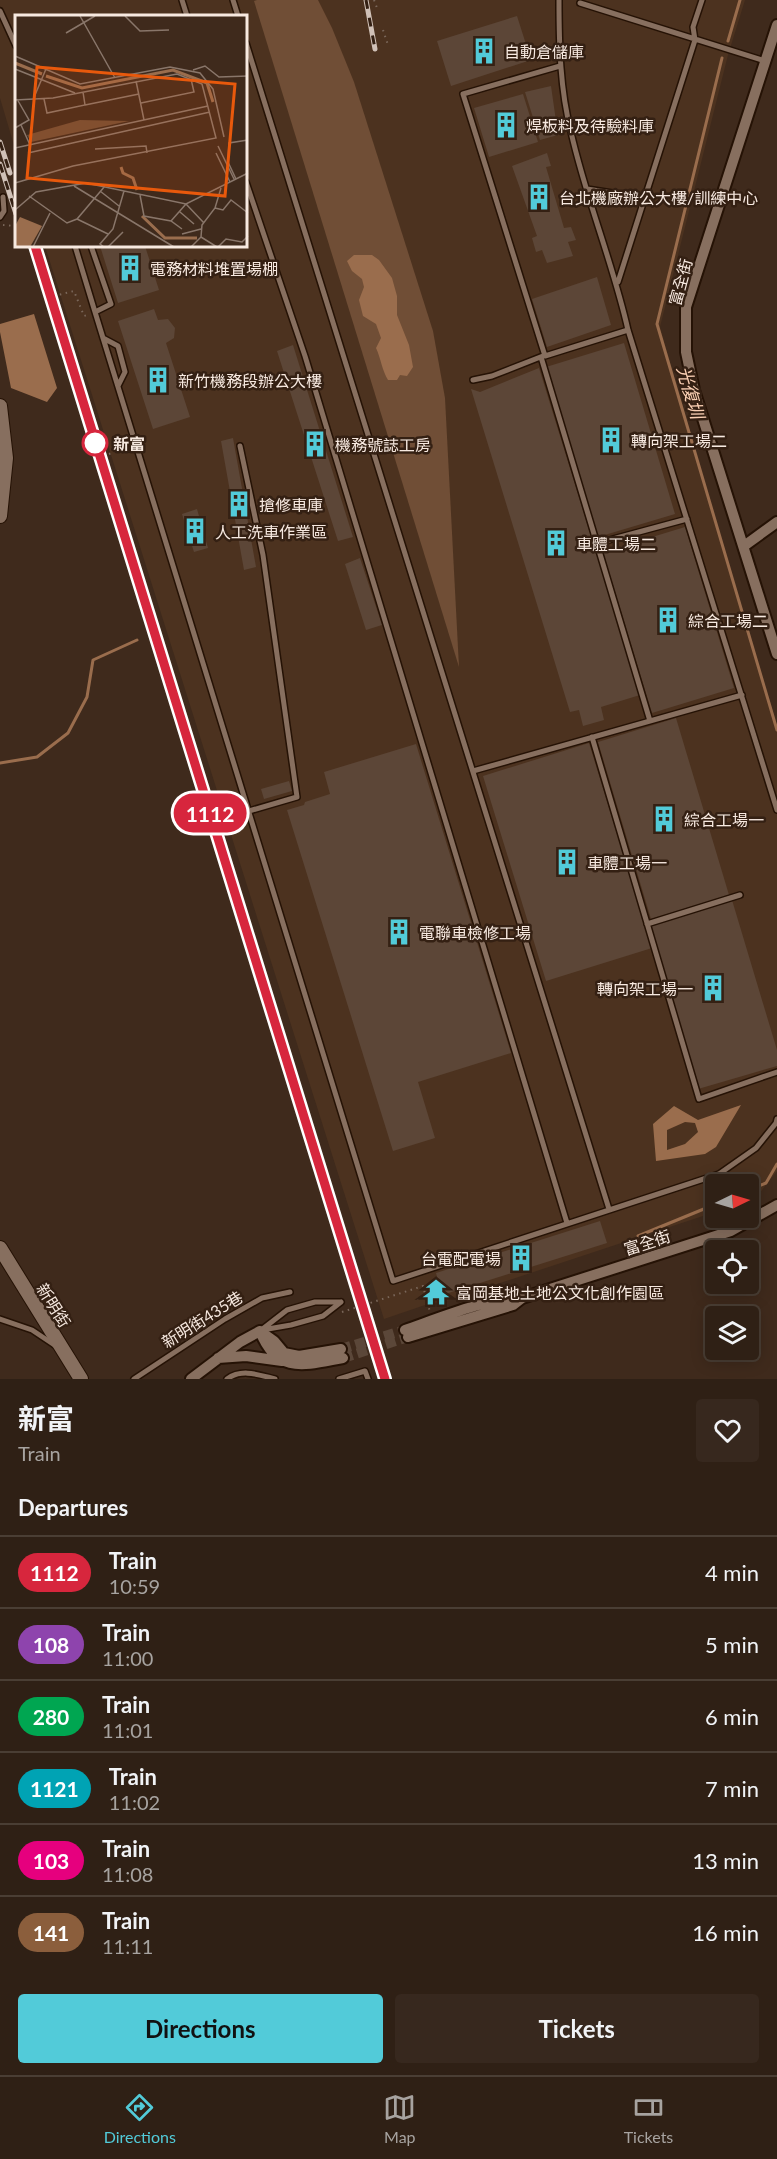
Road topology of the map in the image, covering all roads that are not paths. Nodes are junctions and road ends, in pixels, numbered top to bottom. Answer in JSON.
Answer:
{"nodes":[{"id":1,"x":182,"y":0,"type":"edge"},
{"id":2,"x":232,"y":0,"type":"edge"},
{"id":3,"x":559,"y":0,"type":"edge"},
{"id":4,"x":702,"y":0,"type":"edge"},
{"id":5,"x":580,"y":3,"type":"dead end"},
{"id":6,"x":0,"y":10,"type":"edge"},
{"id":7,"x":187,"y":15,"type":"edge"},
{"id":8,"x":238,"y":15,"type":"edge"},
{"id":9,"x":777,"y":25,"type":"edge"},
{"id":10,"x":695,"y":40,"type":"junction"},
{"id":11,"x":15,"y":44,"type":"edge"},
{"id":12,"x":248,"y":49,"type":"edge"},
{"id":13,"x":765,"y":62,"type":"junction"},
{"id":14,"x":560,"y":66,"type":"junction"},
{"id":15,"x":248,"y":188,"type":"edge"},
{"id":16,"x":587,"y":189,"type":"junction"},
{"id":17,"x":3,"y":197,"type":"dead end"},
{"id":18,"x":644,"y":198,"type":"junction"},
{"id":19,"x":0,"y":217,"type":"edge"},
{"id":20,"x":76,"y":248,"type":"edge"},
{"id":21,"x":92,"y":248,"type":"edge"},
{"id":22,"x":617,"y":283,"type":"junction"},
{"id":23,"x":95,"y":312,"type":"junction"},
{"id":24,"x":628,"y":330,"type":"junction"},
{"id":25,"x":103,"y":338,"type":"junction"},
{"id":26,"x":542,"y":356,"type":"junction"},
{"id":27,"x":473,"y":380,"type":"dead end"},
{"id":28,"x":118,"y":386,"type":"junction"},
{"id":29,"x":0,"y":406,"type":"edge"},
{"id":30,"x":240,"y":446,"type":"dead end"},
{"id":31,"x":0,"y":516,"type":"edge"},
{"id":32,"x":687,"y":519,"type":"junction"},
{"id":33,"x":777,"y":522,"type":"edge"},
{"id":34,"x":598,"y":543,"type":"junction"},
{"id":35,"x":744,"y":546,"type":"junction"},
{"id":36,"x":777,"y":654,"type":"edge"},
{"id":37,"x":742,"y":694,"type":"junction"},
{"id":38,"x":650,"y":721,"type":"junction"},
{"id":39,"x":592,"y":737,"type":"junction"},
{"id":40,"x":472,"y":771,"type":"junction"},
{"id":41,"x":777,"y":810,"type":"edge"},
{"id":42,"x":249,"y":811,"type":"junction"},
{"id":43,"x":740,"y":895,"type":"dead end"},
{"id":44,"x":647,"y":924,"type":"junction"},
{"id":45,"x":777,"y":1072,"type":"edge"},
{"id":46,"x":777,"y":1119,"type":"edge"},
{"id":47,"x":777,"y":1205,"type":"edge"},
{"id":48,"x":609,"y":1209,"type":"junction"},
{"id":49,"x":567,"y":1223,"type":"junction"},
{"id":50,"x":0,"y":1248,"type":"edge"},
{"id":51,"x":290,"y":1292,"type":"dead end"},
{"id":52,"x":522,"y":1298,"type":"junction"},
{"id":53,"x":0,"y":1319,"type":"edge"},
{"id":54,"x":260,"y":1331,"type":"junction"},
{"id":55,"x":63,"y":1351,"type":"junction"},
{"id":56,"x":217,"y":1358,"type":"junction"},
{"id":57,"x":282,"y":1361,"type":"junction"},
{"id":58,"x":81,"y":1379,"type":"edge"},
{"id":59,"x":134,"y":1379,"type":"edge"},
{"id":60,"x":191,"y":1379,"type":"edge"},
{"id":61,"x":227,"y":1379,"type":"edge"},
{"id":62,"x":275,"y":1379,"type":"edge"},
{"id":63,"x":339,"y":1379,"type":"edge"},
{"id":64,"x":368,"y":1379,"type":"edge"}],
"edges":[{"from":1,"to":7,"type":"lane"},
{"from":2,"to":8,"type":"lane"},
{"from":3,"to":14,"type":"lane"},
{"from":4,"to":10,"type":"lane"},
{"from":5,"to":10,"type":"lane"},
{"from":6,"to":11,"type":"lane"},
{"from":9,"to":13,"type":"street","name":"富全街"},
{"from":10,"to":13,"type":"lane"},
{"from":10,"to":18,"type":"lane"},
{"from":12,"to":40,"type":"lane"},
{"from":13,"to":35,"type":"street","name":"富全街"},
{"from":14,"to":16,"type":"lane"},
{"from":14,"to":26,"type":"lane"},
{"from":15,"to":49,"type":"lane"},
{"from":16,"to":18,"type":"lane"},
{"from":16,"to":22,"type":"lane"},
{"from":17,"to":19,"type":"lane"},
{"from":18,"to":22,"type":"lane"},
{"from":20,"to":23,"type":"lane"},
{"from":21,"to":23,"type":"lane"},
{"from":22,"to":24,"type":"lane"},
{"from":23,"to":25,"type":"lane"},
{"from":24,"to":26,"type":"lane"},
{"from":24,"to":32,"type":"lane"},
{"from":25,"to":28,"type":"lane"},
{"from":25,"to":28,"type":"lane"},
{"from":26,"to":27,"type":"lane"},
{"from":26,"to":34,"type":"lane"},
{"from":28,"to":42,"type":"lane"},
{"from":29,"to":31,"type":"street"},
{"from":30,"to":42,"type":"lane"},
{"from":32,"to":34,"type":"lane"},
{"from":32,"to":37,"type":"lane"},
{"from":33,"to":35,"type":"street"},
{"from":34,"to":38,"type":"lane"},
{"from":35,"to":36,"type":"street","name":"富全街"},
{"from":37,"to":38,"type":"lane"},
{"from":37,"to":41,"type":"lane"},
{"from":38,"to":39,"type":"lane"},
{"from":39,"to":40,"type":"lane"},
{"from":39,"to":44,"type":"lane"},
{"from":40,"to":48,"type":"lane"},
{"from":42,"to":49,"type":"lane"},
{"from":43,"to":44,"type":"lane"},
{"from":44,"to":45,"type":"lane"},
{"from":46,"to":48,"type":"lane"},
{"from":47,"to":52,"type":"street","name":"富全街"},
{"from":48,"to":49,"type":"lane"},
{"from":50,"to":55,"type":"street","name":"新明街"},
{"from":51,"to":59,"type":"lane","name":"新明街435巷"},
{"from":52,"to":52,"type":"street","name":"富全街"},
{"from":53,"to":55,"type":"lane"},
{"from":54,"to":54,"type":"lane"},
{"from":54,"to":56,"type":"street"},
{"from":54,"to":57,"type":"street"},
{"from":54,"to":57,"type":"street"},
{"from":55,"to":58,"type":"street","name":"新明街"},
{"from":56,"to":57,"type":"street"},
{"from":56,"to":60,"type":"street"},
{"from":61,"to":62,"type":"lane"},
{"from":63,"to":64,"type":"lane"}]}
